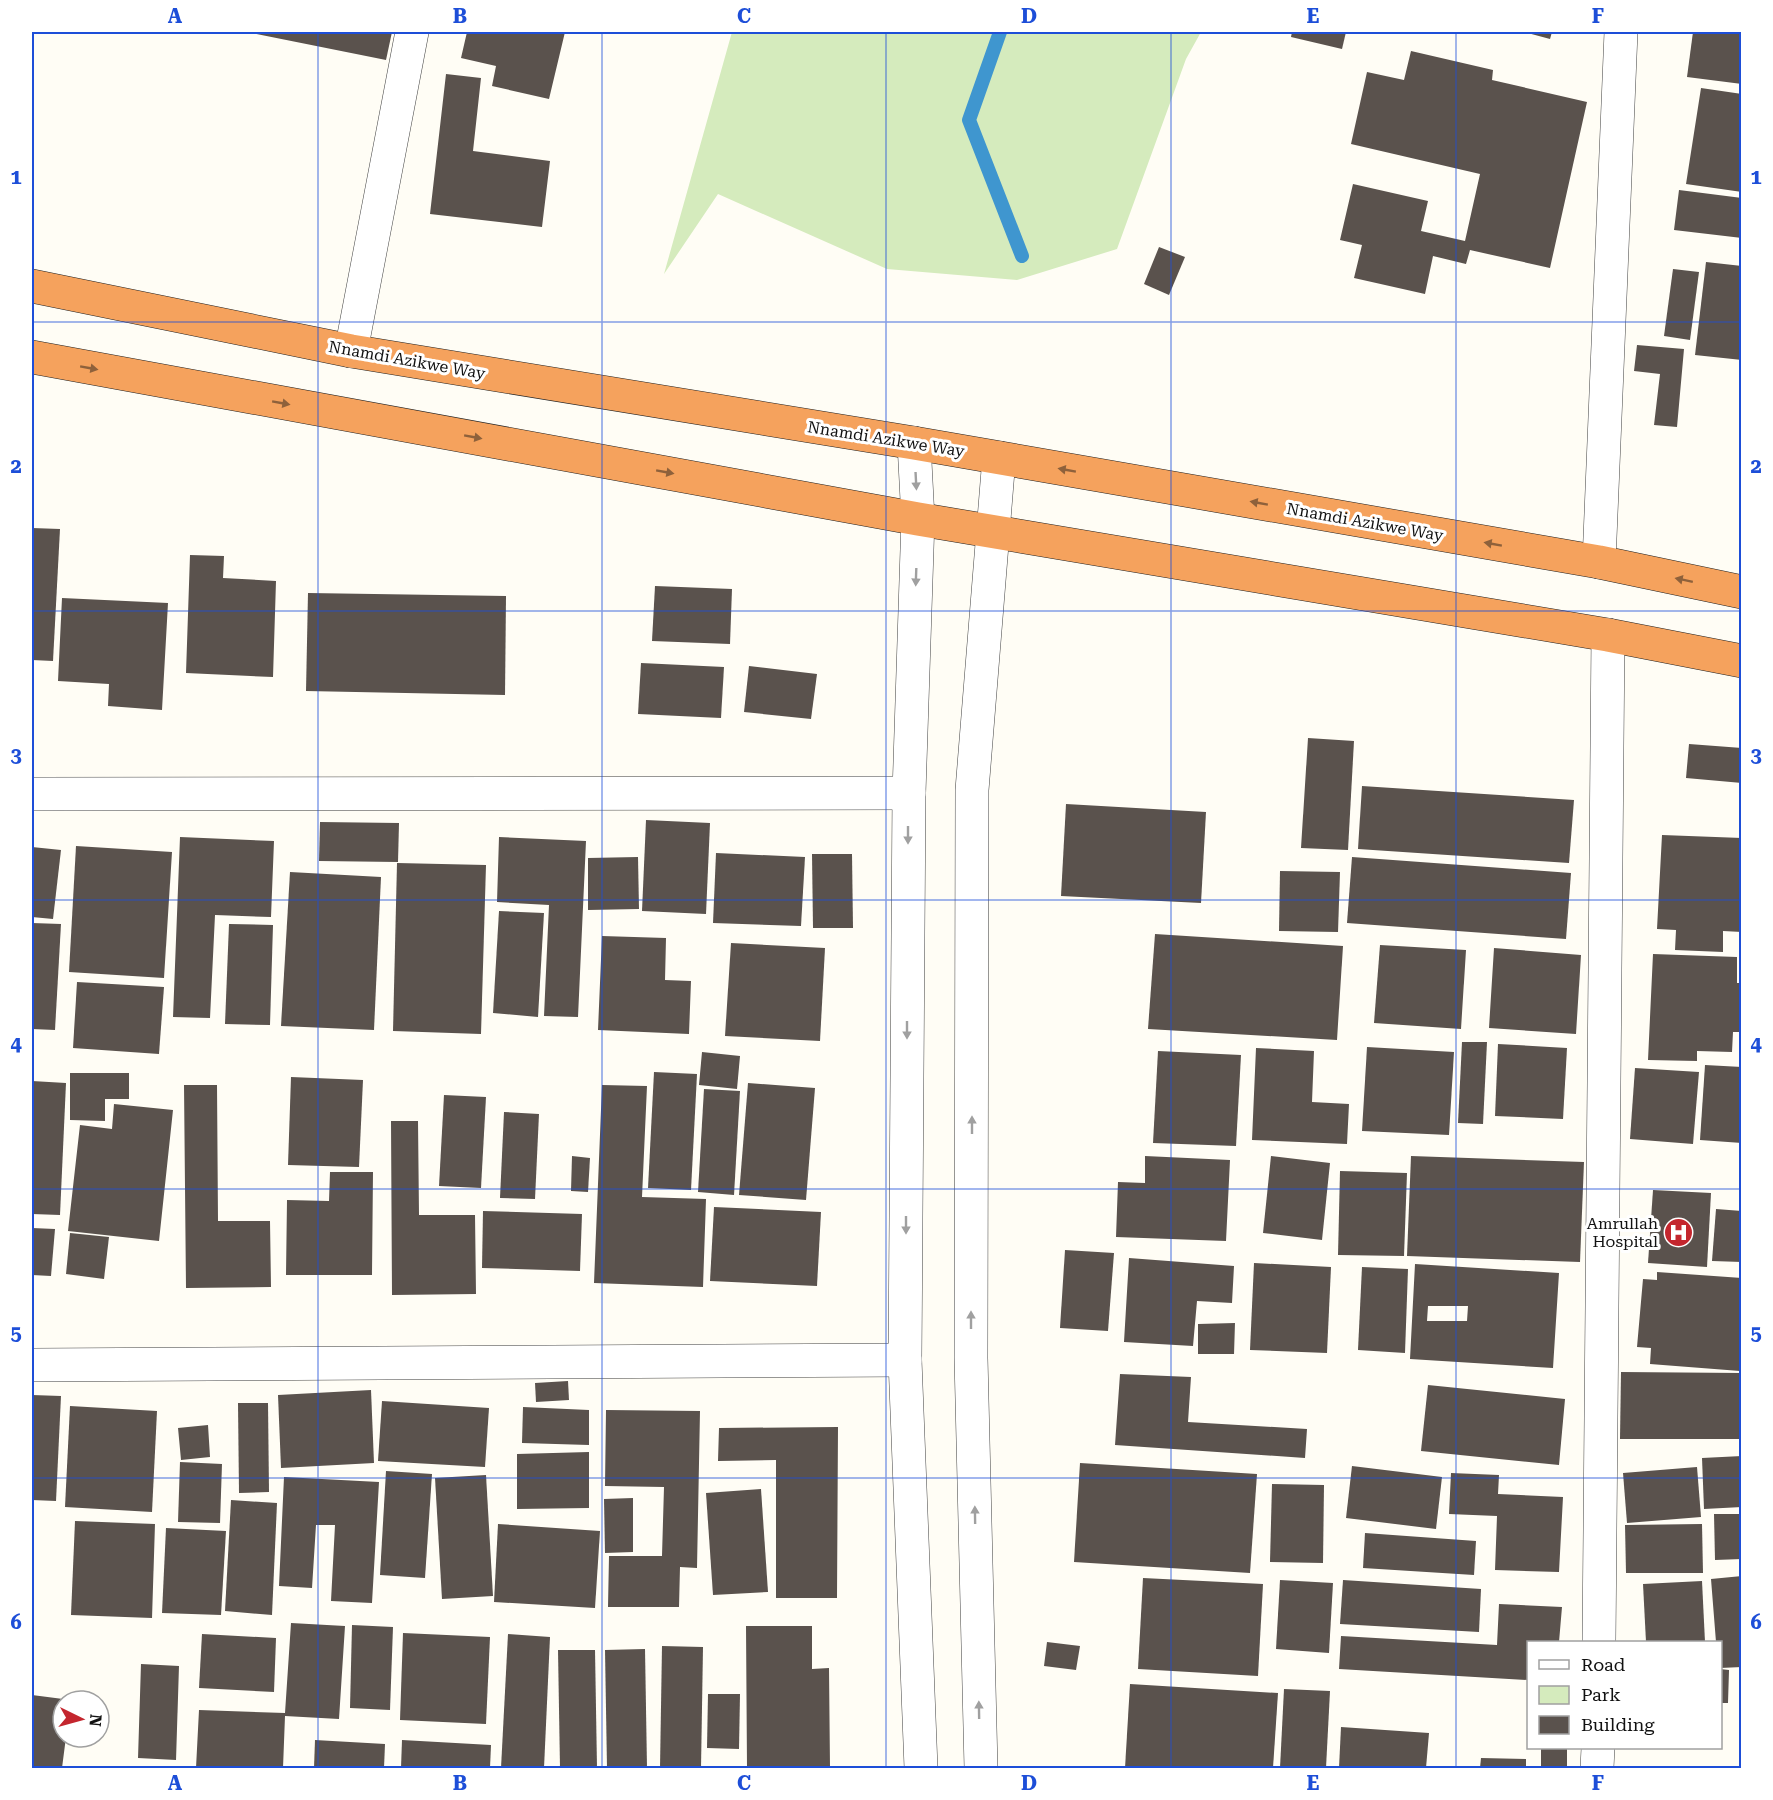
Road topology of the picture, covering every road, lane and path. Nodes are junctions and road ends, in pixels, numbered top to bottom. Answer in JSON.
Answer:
{"nodes":[{"id":1,"x":412,"y":32,"type":"edge"},
{"id":2,"x":1621,"y":32,"type":"edge"},
{"id":3,"x":32,"y":286,"type":"edge"},
{"id":4,"x":351,"y":351,"type":"junction"},
{"id":5,"x":32,"y":357,"type":"edge"},
{"id":6,"x":914,"y":443,"type":"junction"},
{"id":7,"x":999,"y":458,"type":"junction"},
{"id":8,"x":918,"y":519,"type":"junction"},
{"id":9,"x":992,"y":531,"type":"junction"},
{"id":10,"x":1599,"y":562,"type":"junction"},
{"id":11,"x":1742,"y":592,"type":"edge"},
{"id":12,"x":1608,"y":635,"type":"junction"},
{"id":13,"x":1742,"y":661,"type":"edge"},
{"id":14,"x":909,"y":793,"type":"junction"},
{"id":15,"x":32,"y":794,"type":"edge"},
{"id":16,"x":905,"y":1360,"type":"junction"},
{"id":17,"x":32,"y":1365,"type":"edge"},
{"id":18,"x":1599,"y":1641,"type":"edge"},
{"id":19,"x":1598,"y":1749,"type":"edge"},
{"id":20,"x":921,"y":1768,"type":"edge"},
{"id":21,"x":981,"y":1768,"type":"edge"},
{"id":22,"x":1597,"y":1768,"type":"edge"}],
"edges":[{"from":1,"to":4,"type":"street"},
{"from":2,"to":10,"type":"street"},
{"from":3,"to":4,"type":"highway","name":"Nnamdi Azikwe Way"},
{"from":4,"to":6,"type":"highway","name":"Nnamdi Azikwe Way"},
{"from":5,"to":8,"type":"highway","one_way":true},
{"from":6,"to":7,"type":"highway","name":"Nnamdi Azikwe Way"},
{"from":6,"to":8,"type":"street","one_way":true},
{"from":7,"to":9,"type":"street"},
{"from":10,"to":7,"type":"highway","name":"Nnamdi Azikwe Way","one_way":true},
{"from":8,"to":9,"type":"highway"},
{"from":8,"to":14,"type":"street","one_way":true},
{"from":9,"to":12,"type":"highway"},
{"from":21,"to":9,"type":"street","one_way":true},
{"from":11,"to":10,"type":"highway","name":"Nnamdi Azikwe Way","one_way":true},
{"from":12,"to":13,"type":"highway"},
{"from":12,"to":18,"type":"street"},
{"from":14,"to":15,"type":"street"},
{"from":14,"to":16,"type":"street","one_way":true},
{"from":16,"to":17,"type":"street"},
{"from":16,"to":20,"type":"street"},
{"from":19,"to":22,"type":"street"}]}
